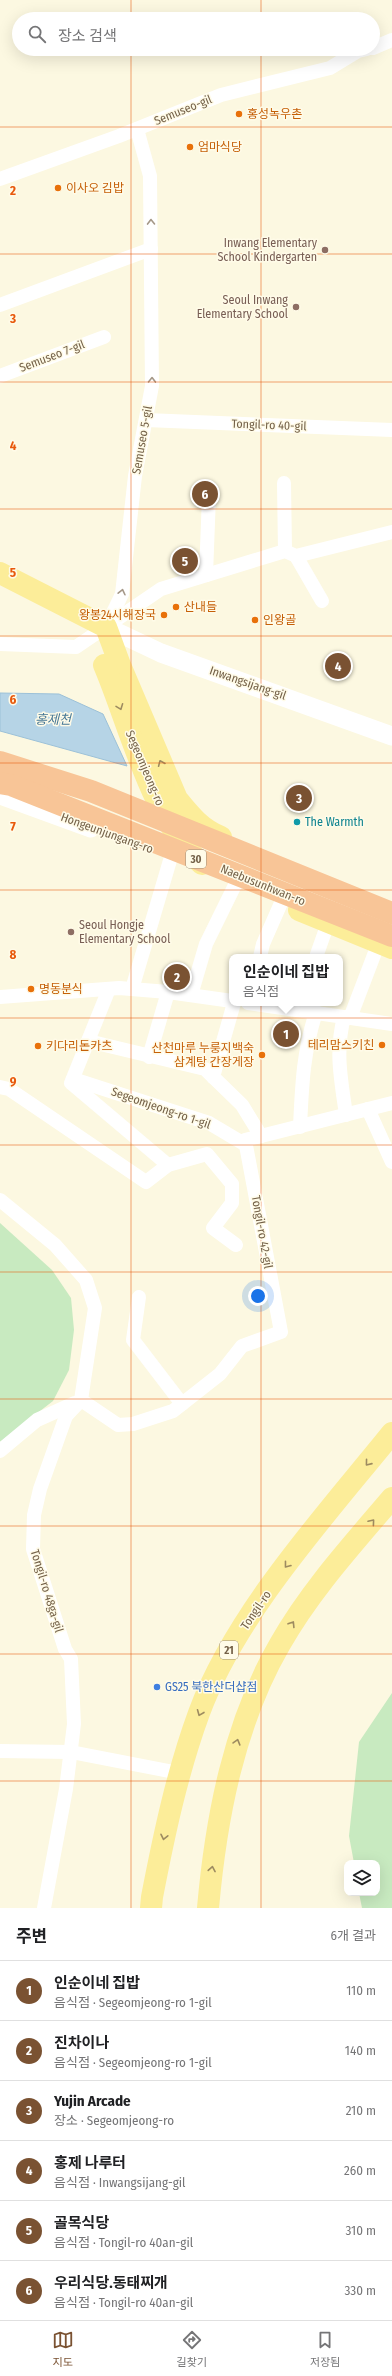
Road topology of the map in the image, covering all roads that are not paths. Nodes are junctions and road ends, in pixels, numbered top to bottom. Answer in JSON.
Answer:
{"nodes":[{"id":1,"x":392,"y":40,"type":"edge"},
{"id":2,"x":380,"y":45,"type":"edge"},
{"id":3,"x":350,"y":56,"type":"edge"},
{"id":4,"x":137,"y":129,"type":"junction"},
{"id":5,"x":0,"y":179,"type":"edge"},
{"id":6,"x":151,"y":249,"type":"junction"},
{"id":7,"x":0,"y":305,"type":"edge"},
{"id":8,"x":104,"y":336,"type":"dead end"},
{"id":9,"x":0,"y":376,"type":"edge"},
{"id":10,"x":146,"y":420,"type":"junction"},
{"id":11,"x":392,"y":430,"type":"edge"},
{"id":12,"x":284,"y":483,"type":"dead end"},
{"id":13,"x":209,"y":496,"type":"dead end"},
{"id":14,"x":392,"y":532,"type":"edge"},
{"id":15,"x":291,"y":554,"type":"junction"},
{"id":16,"x":0,"y":573,"type":"edge"},
{"id":17,"x":206,"y":574,"type":"junction"},
{"id":18,"x":322,"y":601,"type":"dead end"},
{"id":19,"x":106,"y":627,"type":"junction"},
{"id":20,"x":0,"y":644,"type":"edge"},
{"id":21,"x":113,"y":668,"type":"junction"},
{"id":22,"x":392,"y":736,"type":"edge"},
{"id":23,"x":0,"y":762,"type":"edge"},
{"id":24,"x":0,"y":770,"type":"edge"},
{"id":25,"x":0,"y":783,"type":"edge"},
{"id":26,"x":0,"y":795,"type":"edge"},
{"id":27,"x":171,"y":826,"type":"junction"},
{"id":28,"x":171,"y":857,"type":"junction"},
{"id":29,"x":213,"y":874,"type":"junction"},
{"id":30,"x":235,"y":885,"type":"junction"},
{"id":31,"x":281,"y":903,"type":"junction"},
{"id":32,"x":392,"y":906,"type":"edge"},
{"id":33,"x":392,"y":913,"type":"edge"},
{"id":34,"x":328,"y":923,"type":"junction"},
{"id":35,"x":388,"y":942,"type":"edge"},
{"id":36,"x":261,"y":954,"type":"edge"},
{"id":37,"x":317,"y":954,"type":"edge"},
{"id":38,"x":109,"y":989,"type":"junction"},
{"id":39,"x":132,"y":989,"type":"junction"},
{"id":40,"x":168,"y":992,"type":"junction"},
{"id":41,"x":192,"y":995,"type":"junction"},
{"id":42,"x":0,"y":997,"type":"edge"},
{"id":43,"x":229,"y":1001,"type":"edge"},
{"id":44,"x":232,"y":1006,"type":"edge"},
{"id":45,"x":298,"y":1006,"type":"edge"},
{"id":46,"x":316,"y":1012,"type":"junction"},
{"id":47,"x":347,"y":1017,"type":"junction"},
{"id":48,"x":392,"y":1024,"type":"edge"},
{"id":49,"x":88,"y":1041,"type":"junction"},
{"id":50,"x":149,"y":1057,"type":"junction"},
{"id":51,"x":213,"y":1077,"type":"junction"},
{"id":52,"x":72,"y":1081,"type":"junction"},
{"id":53,"x":0,"y":1087,"type":"edge"},
{"id":54,"x":392,"y":1103,"type":"edge"},
{"id":55,"x":368,"y":1109,"type":"junction"},
{"id":56,"x":346,"y":1115,"type":"junction"},
{"id":57,"x":300,"y":1127,"type":"junction"},
{"id":58,"x":261,"y":1136,"type":"junction"},
{"id":59,"x":246,"y":1145,"type":"junction"},
{"id":60,"x":392,"y":1162,"type":"edge"},
{"id":61,"x":168,"y":1166,"type":"junction"},
{"id":62,"x":0,"y":1200,"type":"edge"},
{"id":63,"x":236,"y":1245,"type":"dead end"},
{"id":64,"x":138,"y":1297,"type":"dead end"},
{"id":65,"x":81,"y":1400,"type":"junction"},
{"id":66,"x":182,"y":1404,"type":"junction"},
{"id":67,"x":392,"y":1433,"type":"edge"},
{"id":68,"x":0,"y":1451,"type":"edge"},
{"id":69,"x":392,"y":1498,"type":"edge"},
{"id":70,"x":0,"y":1750,"type":"edge"},
{"id":71,"x":71,"y":1752,"type":"junction"},
{"id":72,"x":174,"y":1772,"type":"dead end"},
{"id":73,"x":44,"y":1908,"type":"edge"},
{"id":74,"x":151,"y":1908,"type":"edge"},
{"id":75,"x":208,"y":1908,"type":"edge"}],
"edges":[{"from":1,"to":2,"type":"street"},
{"from":3,"to":4,"type":"street","name":"Semuseo-gil"},
{"from":4,"to":5,"type":"street","name":"Semuseo-gil"},
{"from":6,"to":4,"type":"street","name":"Semuseo 5-gil","one_way":true},
{"from":6,"to":7,"type":"street"},
{"from":10,"to":6,"type":"street","name":"Semuseo 5-gil","one_way":true},
{"from":8,"to":9,"type":"street","name":"Semuseo 7-gil"},
{"from":10,"to":11,"type":"street","name":"Tongil-ro 40-gil"},
{"from":19,"to":10,"type":"street","name":"Semuseo 5-gil","one_way":true},
{"from":12,"to":15,"type":"street"},
{"from":13,"to":17,"type":"street"},
{"from":14,"to":15,"type":"street"},
{"from":15,"to":17,"type":"street"},
{"from":15,"to":18,"type":"street"},
{"from":16,"to":19,"type":"main road"},
{"from":17,"to":19,"type":"street"},
{"from":19,"to":20,"type":"street"},
{"from":19,"to":21,"type":"main road","name":"Segeomjeong-ro"},
{"from":19,"to":22,"type":"street","name":"Inwangsijang-gil"},
{"from":21,"to":27,"type":"main road","name":"Segeomjeong-ro","one_way":true},
{"from":32,"to":21,"type":"main road","name":"Segeomjeong-ro","one_way":true},
{"from":23,"to":33,"type":"highway","name":"Naebusunhwan-ro","number":"30"},
{"from":24,"to":27,"type":"street"},
{"from":25,"to":35,"type":"highway","name":"Naebusunhwan-ro","number":"30"},
{"from":26,"to":28,"type":"street","name":"Hongeunjungang-ro"},
{"from":27,"to":29,"type":"main road","name":"Segeomjeong-ro"},
{"from":28,"to":29,"type":"street","name":"Hongeunjungang-ro"},
{"from":28,"to":39,"type":"street"},
{"from":29,"to":30,"type":"main road","name":"Segeomjeong-ro"},
{"from":30,"to":31,"type":"main road","name":"Segeomjeong-ro"},
{"from":30,"to":41,"type":"street"},
{"from":31,"to":34,"type":"main road","name":"Segeomjeong-ro"},
{"from":31,"to":36,"type":"street"},
{"from":34,"to":35,"type":"main road","name":"Segeomjeong-ro"},
{"from":34,"to":37,"type":"street"},
{"from":35,"to":47,"type":"street"},
{"from":38,"to":39,"type":"street"},
{"from":38,"to":42,"type":"street"},
{"from":38,"to":49,"type":"street"},
{"from":39,"to":40,"type":"street"},
{"from":40,"to":41,"type":"street"},
{"from":40,"to":50,"type":"street"},
{"from":41,"to":43,"type":"street"},
{"from":44,"to":51,"type":"street"},
{"from":45,"to":46,"type":"street"},
{"from":46,"to":47,"type":"street"},
{"from":46,"to":57,"type":"street"},
{"from":47,"to":48,"type":"street"},
{"from":47,"to":56,"type":"street"},
{"from":49,"to":50,"type":"street"},
{"from":49,"to":52,"type":"street"},
{"from":50,"to":51,"type":"street"},
{"from":51,"to":58,"type":"street"},
{"from":52,"to":59,"type":"street","name":"Segeomjeong-ro 1-gil"},
{"from":52,"to":61,"type":"street"},
{"from":53,"to":61,"type":"street"},
{"from":54,"to":55,"type":"street"},
{"from":55,"to":56,"type":"street"},
{"from":55,"to":60,"type":"street"},
{"from":56,"to":57,"type":"street"},
{"from":57,"to":58,"type":"street"},
{"from":58,"to":59,"type":"street"},
{"from":59,"to":66,"type":"street","name":"Tongil-ro 42-gil"},
{"from":61,"to":63,"type":"street"},
{"from":62,"to":65,"type":"street"},
{"from":64,"to":66,"type":"street"},
{"from":65,"to":66,"type":"street","name":"Tongil-ro 42-gil"},
{"from":65,"to":68,"type":"street"},
{"from":65,"to":71,"type":"street","name":"Tongil-ro 48ga-gil"},
{"from":67,"to":74,"type":"main road","name":"Tongil-ro","number":"21","one_way":true},
{"from":75,"to":69,"type":"main road","one_way":true},
{"from":70,"to":71,"type":"street"},
{"from":71,"to":72,"type":"street"},
{"from":71,"to":73,"type":"street","name":"Tongil-ro 48ga-gil"}]}
